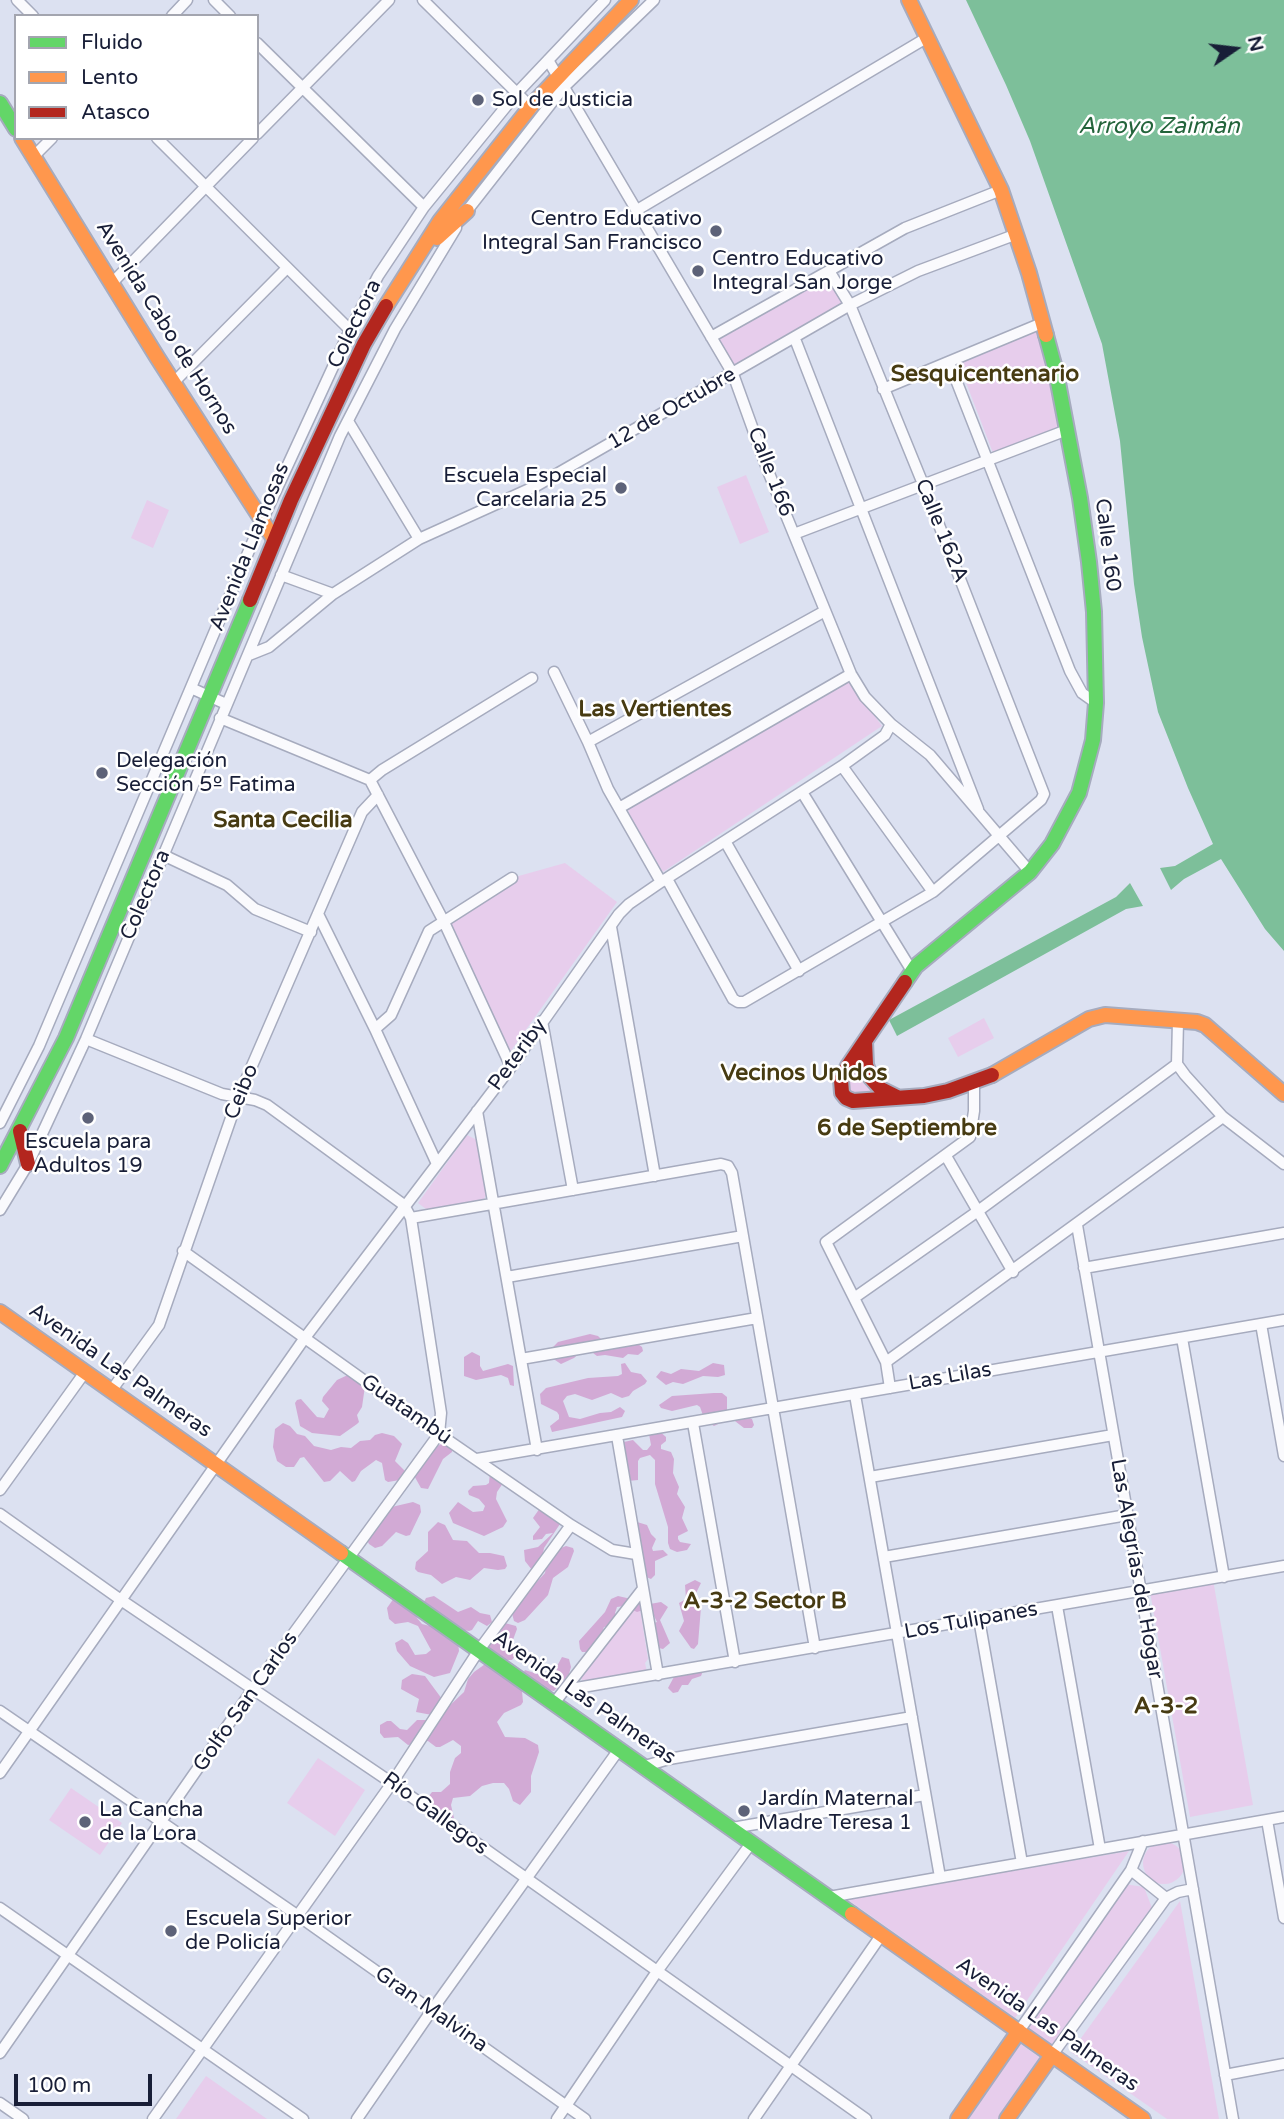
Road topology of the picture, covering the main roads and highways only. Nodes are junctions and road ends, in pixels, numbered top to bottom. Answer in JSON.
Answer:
{"nodes":[{"id":1,"x":618,"y":0,"type":"edge"},
{"id":2,"x":631,"y":0,"type":"edge"},
{"id":3,"x":909,"y":0,"type":"edge"},
{"id":4,"x":556,"y":73,"type":"junction"},
{"id":5,"x":0,"y":103,"type":"edge"},
{"id":6,"x":528,"y":104,"type":"junction"},
{"id":7,"x":14,"y":126,"type":"edge"},
{"id":8,"x":23,"y":140,"type":"edge"},
{"id":9,"x":467,"y":211,"type":"road end"},
{"id":10,"x":419,"y":254,"type":"junction"},
{"id":11,"x":268,"y":530,"type":"junction"},
{"id":12,"x":201,"y":693,"type":"junction"},
{"id":13,"x":865,"y":1041,"type":"junction"},
{"id":14,"x":1284,"y":1094,"type":"edge"},
{"id":15,"x":899,"y":1098,"type":"junction"},
{"id":16,"x":20,"y":1131,"type":"junction"},
{"id":17,"x":0,"y":1147,"type":"edge"},
{"id":18,"x":29,"y":1164,"type":"road end"},
{"id":19,"x":0,"y":1166,"type":"edge"},
{"id":20,"x":0,"y":1312,"type":"edge"},
{"id":21,"x":1019,"y":2031,"type":"junction"},
{"id":22,"x":1052,"y":2055,"type":"junction"},
{"id":23,"x":958,"y":2119,"type":"edge"},
{"id":24,"x":1007,"y":2119,"type":"edge"},
{"id":25,"x":1143,"y":2119,"type":"edge"}],
"edges":[{"from":1,"to":4,"type":"main road","name":"Avenida Llamosas"},
{"from":2,"to":4,"type":"main road","name":"Avenida Llamosas"},
{"from":3,"to":13,"type":"main road","name":"Calle 160"},
{"from":4,"to":6,"type":"main road","name":"Avenida Llamosas"},
{"from":5,"to":7,"type":"main road"},
{"from":6,"to":10,"type":"main road","name":"Avenida Llamosas"},
{"from":6,"to":11,"type":"main road","name":"Avenida Llamosas"},
{"from":8,"to":11,"type":"main road","name":"Avenida Cabo de Hornos"},
{"from":9,"to":10,"type":"main road"},
{"from":10,"to":11,"type":"main road","name":"Avenida Llamosas"},
{"from":11,"to":12,"type":"main road","name":"Avenida Llamosas"},
{"from":12,"to":16,"type":"main road","name":"Avenida Llamosas"},
{"from":12,"to":17,"type":"main road","name":"Avenida Llamosas"},
{"from":13,"to":15,"type":"main road"},
{"from":13,"to":15,"type":"main road","name":"Calle 160"},
{"from":14,"to":15,"type":"main road","name":"Calle 160"},
{"from":16,"to":18,"type":"main road"},
{"from":16,"to":19,"type":"main road","name":"Avenida Llamosas"},
{"from":20,"to":21,"type":"main road","name":"Avenida Las Palmeras"},
{"from":21,"to":22,"type":"main road","name":"Avenida Las Palmeras"},
{"from":21,"to":23,"type":"main road"},
{"from":22,"to":24,"type":"main road"},
{"from":22,"to":25,"type":"main road","name":"Avenida Las Palmeras"}]}
